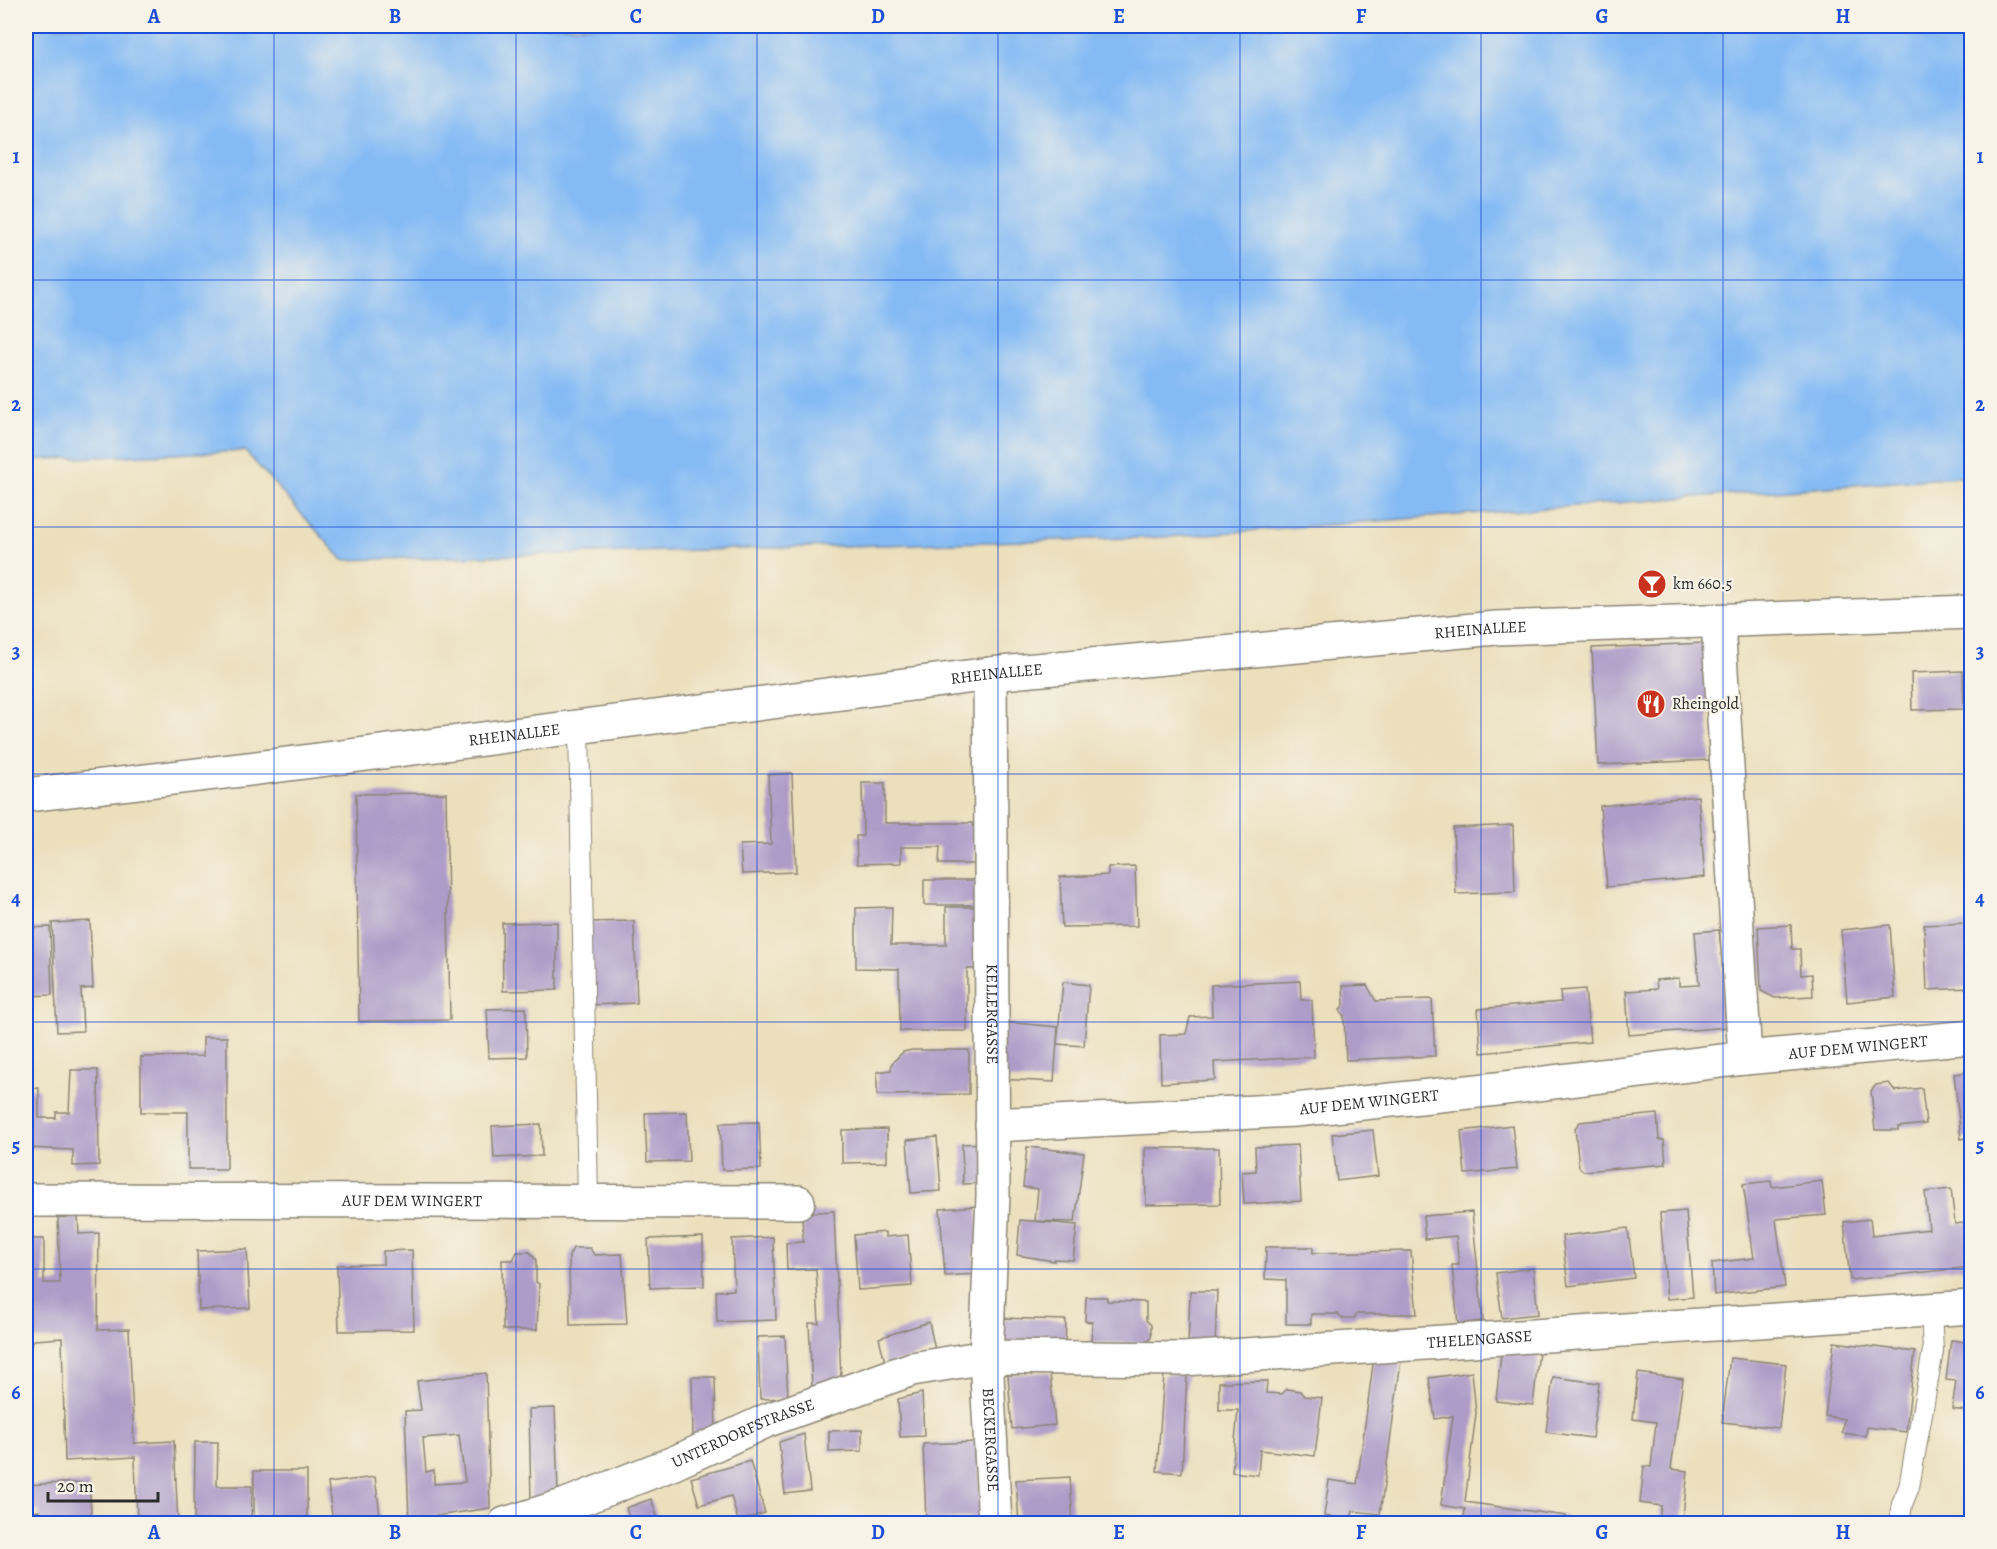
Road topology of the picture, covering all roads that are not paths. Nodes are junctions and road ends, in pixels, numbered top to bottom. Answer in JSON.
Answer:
{"nodes":[{"id":1,"x":1971,"y":612,"type":"edge"},
{"id":2,"x":1718,"y":622,"type":"junction"},
{"id":3,"x":990,"y":674,"type":"junction"},
{"id":4,"x":579,"y":727,"type":"junction"},
{"id":5,"x":26,"y":795,"type":"edge"},
{"id":6,"x":1971,"y":1037,"type":"edge"},
{"id":7,"x":1745,"y":1058,"type":"junction"},
{"id":8,"x":992,"y":1125,"type":"junction"},
{"id":9,"x":26,"y":1200,"type":"edge"},
{"id":10,"x":588,"y":1201,"type":"junction"},
{"id":11,"x":798,"y":1202,"type":"dead end"},
{"id":12,"x":1971,"y":1307,"type":"edge"},
{"id":13,"x":1931,"y":1310,"type":"junction"},
{"id":14,"x":986,"y":1357,"type":"junction"},
{"id":15,"x":505,"y":1524,"type":"edge"},
{"id":16,"x":995,"y":1524,"type":"edge"},
{"id":17,"x":1899,"y":1524,"type":"edge"}],
"edges":[{"from":1,"to":2,"type":"street","name":"RHEINALLEE"},
{"from":2,"to":3,"type":"street","name":"RHEINALLEE"},
{"from":2,"to":7,"type":"street"},
{"from":3,"to":4,"type":"street","name":"RHEINALLEE"},
{"from":3,"to":8,"type":"street","name":"KELLERGASSE"},
{"from":4,"to":5,"type":"street","name":"RHEINALLEE"},
{"from":4,"to":10,"type":"lane"},
{"from":6,"to":7,"type":"street","name":"AUF DEM WINGERT"},
{"from":7,"to":8,"type":"street","name":"AUF DEM WINGERT"},
{"from":8,"to":14,"type":"street","name":"KELLERGASSE"},
{"from":9,"to":10,"type":"street","name":"AUF DEM WINGERT"},
{"from":10,"to":11,"type":"street","name":"AUF DEM WINGERT"},
{"from":12,"to":13,"type":"street","name":"THELENGASSE"},
{"from":13,"to":14,"type":"street","name":"THELENGASSE"},
{"from":13,"to":17,"type":"lane"},
{"from":14,"to":15,"type":"street","name":"UNTERDORFSTRASSE"},
{"from":14,"to":16,"type":"street","name":"BECKERGASSE"}]}
